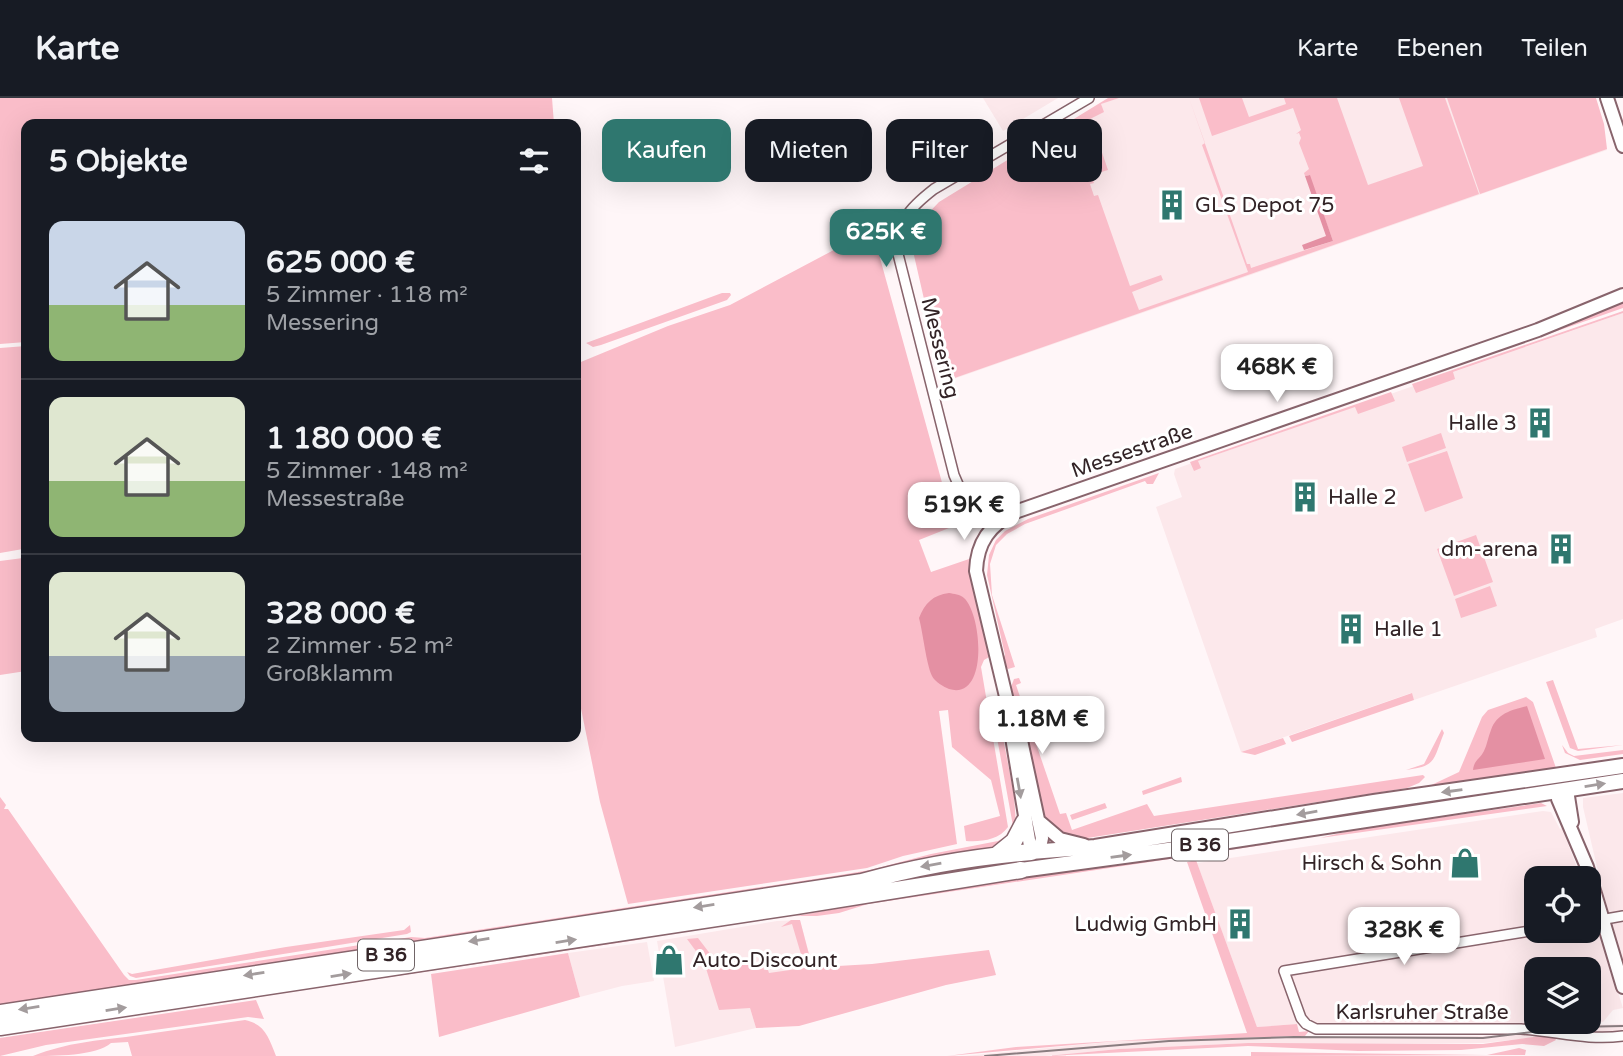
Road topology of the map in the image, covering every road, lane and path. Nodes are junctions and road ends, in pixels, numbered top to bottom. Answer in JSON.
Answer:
{"nodes":[{"id":1,"x":1089,"y":98,"type":"edge"},
{"id":2,"x":1607,"y":98,"type":"edge"},
{"id":3,"x":1623,"y":146,"type":"edge"},
{"id":4,"x":1623,"y":285,"type":"edge"},
{"id":5,"x":1623,"y":295,"type":"edge"},
{"id":6,"x":1582,"y":312,"type":"junction"},
{"id":7,"x":992,"y":528,"type":"junction"},
{"id":8,"x":1623,"y":766,"type":"edge"},
{"id":9,"x":1623,"y":781,"type":"edge"},
{"id":10,"x":1559,"y":786,"type":"junction"},
{"id":11,"x":1523,"y":796,"type":"junction"},
{"id":12,"x":1562,"y":811,"type":"junction"},
{"id":13,"x":1031,"y":820,"type":"junction"},
{"id":14,"x":1574,"y":833,"type":"junction"},
{"id":15,"x":1095,"y":847,"type":"junction"},
{"id":16,"x":998,"y":854,"type":"junction"},
{"id":17,"x":1035,"y":854,"type":"junction"},
{"id":18,"x":1053,"y":865,"type":"junction"},
{"id":19,"x":1021,"y":870,"type":"junction"},
{"id":20,"x":1623,"y":916,"type":"edge"},
{"id":21,"x":1602,"y":919,"type":"junction"},
{"id":22,"x":1524,"y":932,"type":"edge"},
{"id":23,"x":1623,"y":986,"type":"edge"},
{"id":24,"x":0,"y":1013,"type":"edge"},
{"id":25,"x":0,"y":1027,"type":"edge"},
{"id":26,"x":1623,"y":1036,"type":"edge"}],
"edges":[{"from":1,"to":7,"type":"street","name":"Messering"},
{"from":2,"to":3,"type":"street"},
{"from":4,"to":6,"type":"street","name":"Messestraße"},
{"from":5,"to":6,"type":"street","name":"Messestraße"},
{"from":6,"to":7,"type":"street","name":"Messestraße"},
{"from":7,"to":13,"type":"street"},
{"from":8,"to":10,"type":"main road","number":"B 36"},
{"from":10,"to":9,"type":"main road","number":"B 36","one_way":true},
{"from":10,"to":11,"type":"main road","number":"B 36"},
{"from":10,"to":12,"type":"street"},
{"from":10,"to":14,"type":"street"},
{"from":10,"to":15,"type":"main road","number":"B 36","one_way":true},
{"from":11,"to":12,"type":"street"},
{"from":18,"to":11,"type":"main road","number":"B 36","one_way":true},
{"from":12,"to":14,"type":"street"},
{"from":13,"to":15,"type":"street"},
{"from":13,"to":16,"type":"highway"},
{"from":13,"to":17,"type":"street"},
{"from":14,"to":21,"type":"street"},
{"from":15,"to":17,"type":"main road","number":"B 36"},
{"from":16,"to":17,"type":"highway","number":"B 36"},
{"from":16,"to":24,"type":"highway","number":"B 36","one_way":true},
{"from":17,"to":18,"type":"main road"},
{"from":17,"to":19,"type":"main road"},
{"from":18,"to":19,"type":"main road","number":"B 36"},
{"from":25,"to":19,"type":"highway","number":"B 36","one_way":true},
{"from":20,"to":21,"type":"street"},
{"from":21,"to":23,"type":"street"},
{"from":22,"to":26,"type":"street","name":"Karlsruher Straße"}]}
